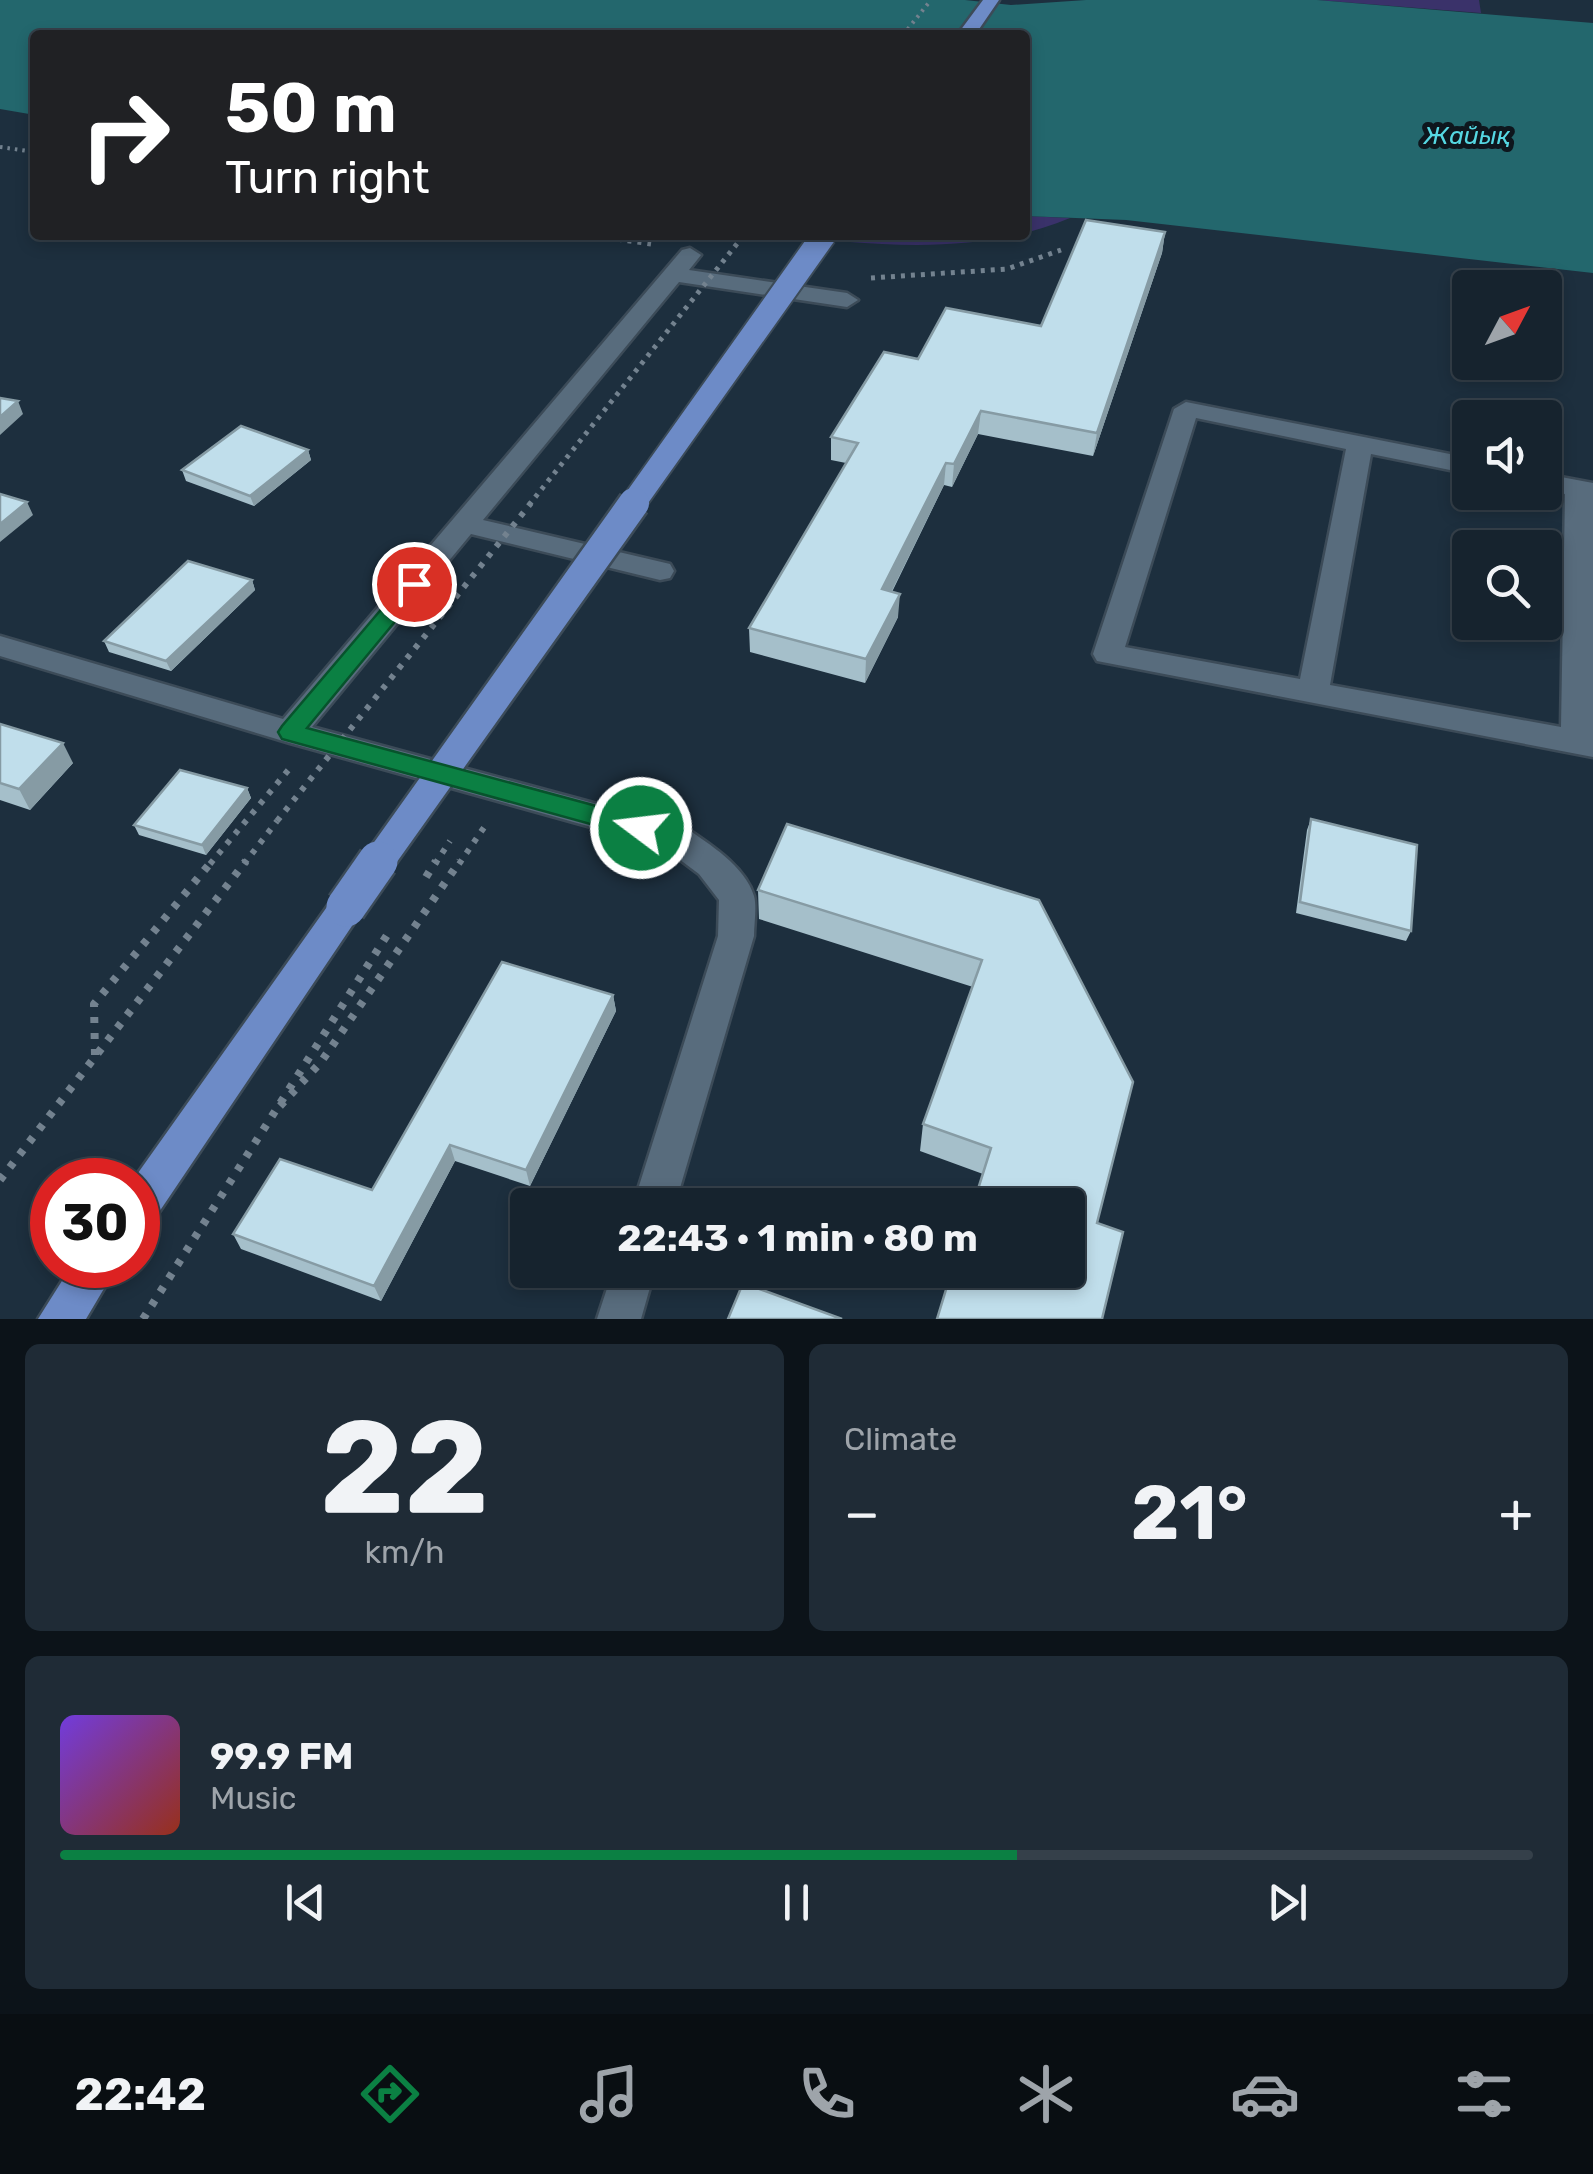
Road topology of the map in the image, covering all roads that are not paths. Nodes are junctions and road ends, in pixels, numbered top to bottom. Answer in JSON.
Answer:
{"nodes":[{"id":1,"x":991,"y":0,"type":"edge"},
{"id":2,"x":970,"y":30,"type":"edge"},
{"id":3,"x":820,"y":240,"type":"edge"},
{"id":4,"x":847,"y":300,"type":"dead end"},
{"id":5,"x":1360,"y":444,"type":"junction"},
{"id":6,"x":1452,"y":462,"type":"edge"},
{"id":7,"x":1586,"y":490,"type":"edge"},
{"id":8,"x":464,"y":524,"type":"junction"},
{"id":9,"x":660,"y":571,"type":"dead end"},
{"id":10,"x":0,"y":646,"type":"edge"},
{"id":11,"x":1313,"y":692,"type":"junction"},
{"id":12,"x":290,"y":732,"type":"junction"},
{"id":13,"x":1585,"y":744,"type":"edge"},
{"id":14,"x":160,"y":1175,"type":"edge"},
{"id":15,"x":659,"y":1188,"type":"edge"},
{"id":16,"x":81,"y":1288,"type":"edge"},
{"id":17,"x":628,"y":1288,"type":"edge"},
{"id":18,"x":60,"y":1319,"type":"edge"},
{"id":19,"x":619,"y":1319,"type":"edge"}],
"edges":[{"from":1,"to":2,"type":"main road"},
{"from":3,"to":14,"type":"main road","bridge":true},
{"from":4,"to":8,"type":"street"},
{"from":5,"to":6,"type":"street"},
{"from":5,"to":11,"type":"street"},
{"from":5,"to":11,"type":"street"},
{"from":7,"to":13,"type":"street"},
{"from":8,"to":9,"type":"street"},
{"from":8,"to":12,"type":"street"},
{"from":10,"to":12,"type":"street"},
{"from":11,"to":13,"type":"street"},
{"from":12,"to":15,"type":"street"},
{"from":16,"to":18,"type":"main road"},
{"from":17,"to":19,"type":"street"}]}
